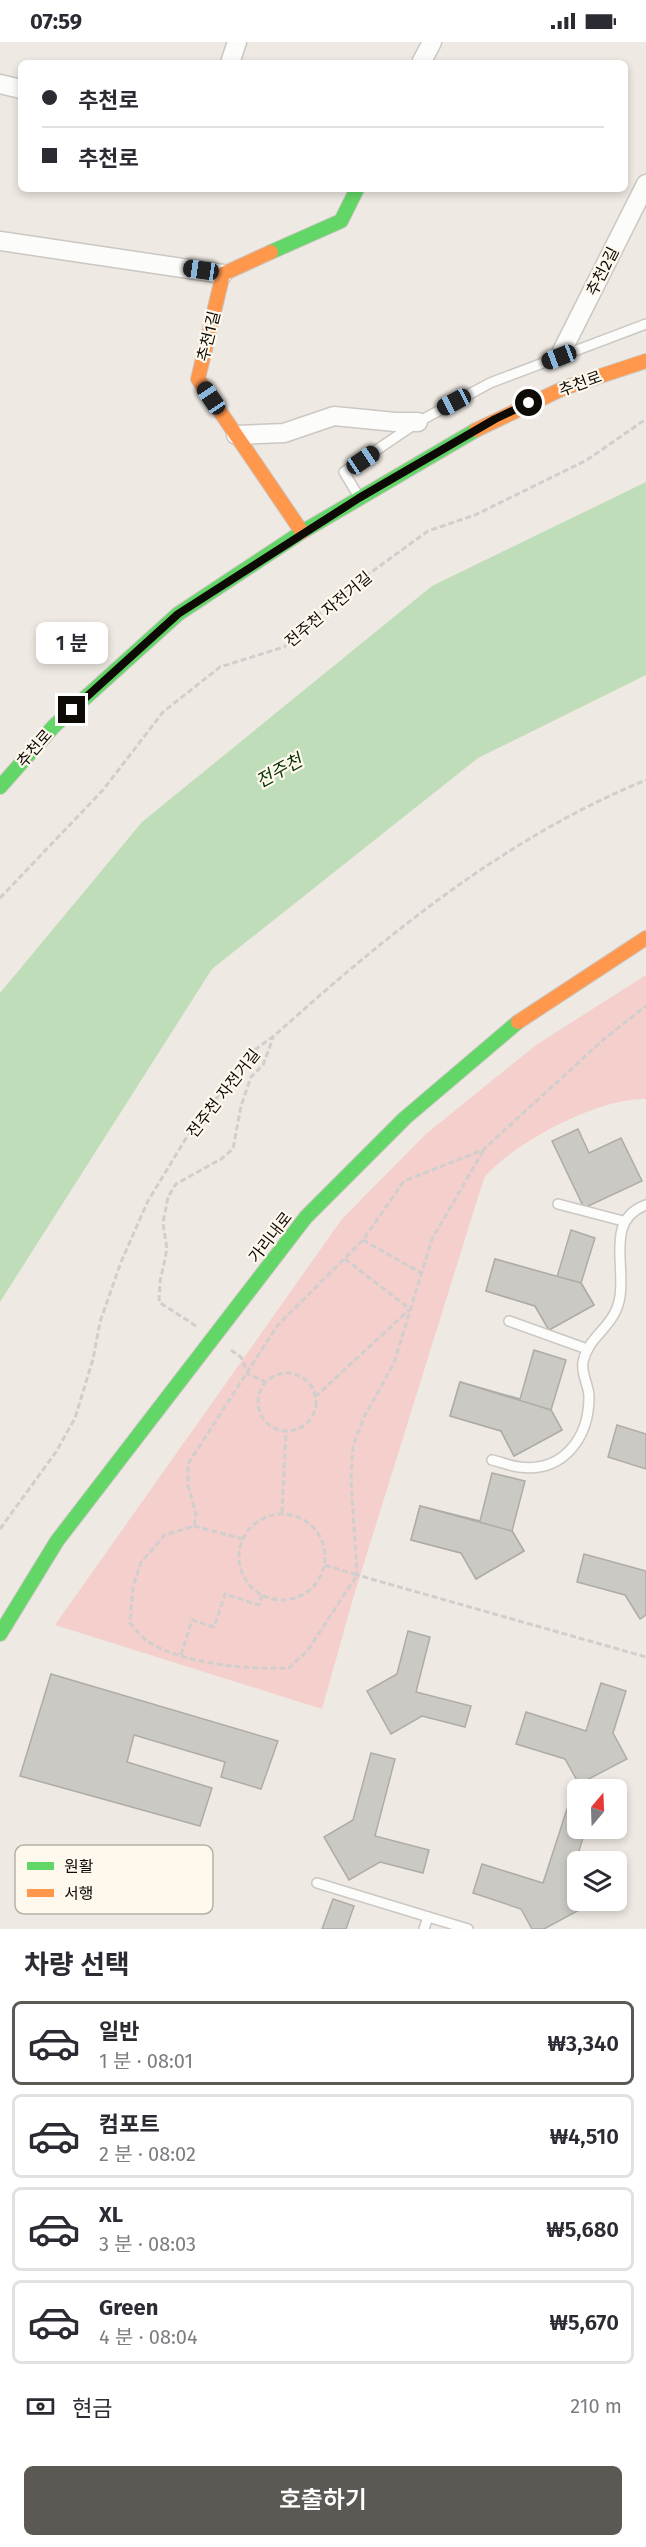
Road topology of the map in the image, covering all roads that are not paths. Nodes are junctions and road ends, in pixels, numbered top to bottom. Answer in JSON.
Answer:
{"nodes":[{"id":1,"x":237,"y":42,"type":"edge"},
{"id":2,"x":432,"y":42,"type":"edge"},
{"id":3,"x":231,"y":60,"type":"edge"},
{"id":4,"x":423,"y":60,"type":"edge"},
{"id":5,"x":0,"y":84,"type":"edge"},
{"id":6,"x":18,"y":88,"type":"edge"},
{"id":7,"x":646,"y":184,"type":"edge"},
{"id":8,"x":356,"y":192,"type":"edge"},
{"id":9,"x":0,"y":242,"type":"edge"},
{"id":10,"x":224,"y":274,"type":"junction"},
{"id":11,"x":646,"y":324,"type":"edge"},
{"id":12,"x":559,"y":357,"type":"junction"},
{"id":13,"x":646,"y":361,"type":"edge"},
{"id":14,"x":418,"y":422,"type":"junction"},
{"id":15,"x":236,"y":435,"type":"junction"},
{"id":16,"x":359,"y":498,"type":"junction"},
{"id":17,"x":302,"y":532,"type":"junction"},
{"id":18,"x":0,"y":787,"type":"edge"},
{"id":19,"x":646,"y":938,"type":"edge"},
{"id":20,"x":558,"y":1203,"type":"dead end"},
{"id":21,"x":646,"y":1204,"type":"edge"},
{"id":22,"x":623,"y":1221,"type":"junction"},
{"id":23,"x":509,"y":1321,"type":"dead end"},
{"id":24,"x":587,"y":1349,"type":"junction"},
{"id":25,"x":492,"y":1460,"type":"dead end"},
{"id":26,"x":0,"y":1634,"type":"edge"},
{"id":27,"x":317,"y":1883,"type":"dead end"},
{"id":28,"x":428,"y":1917,"type":"junction"},
{"id":29,"x":424,"y":1929,"type":"edge"},
{"id":30,"x":468,"y":1929,"type":"edge"}],
"edges":[{"from":1,"to":3,"type":"street"},
{"from":2,"to":4,"type":"street"},
{"from":5,"to":6,"type":"street"},
{"from":7,"to":12,"type":"street","name":"추천2길"},
{"from":8,"to":10,"type":"street"},
{"from":9,"to":10,"type":"street"},
{"from":10,"to":15,"type":"street","name":"추천1길"},
{"from":11,"to":12,"type":"lane","name":"추천로"},
{"from":12,"to":14,"type":"lane","name":"추천로"},
{"from":13,"to":16,"type":"street","name":"추천로"},
{"from":14,"to":15,"type":"street"},
{"from":14,"to":16,"type":"lane","name":"추천로"},
{"from":15,"to":17,"type":"street","name":"추천1길"},
{"from":16,"to":17,"type":"street","name":"추천로"},
{"from":17,"to":18,"type":"street","name":"추천로"},
{"from":19,"to":26,"type":"street","name":"가리내로"},
{"from":20,"to":22,"type":"lane"},
{"from":21,"to":22,"type":"lane"},
{"from":22,"to":24,"type":"lane"},
{"from":23,"to":24,"type":"lane"},
{"from":24,"to":25,"type":"lane"},
{"from":27,"to":28,"type":"lane"},
{"from":28,"to":29,"type":"lane"},
{"from":28,"to":30,"type":"lane"}]}
